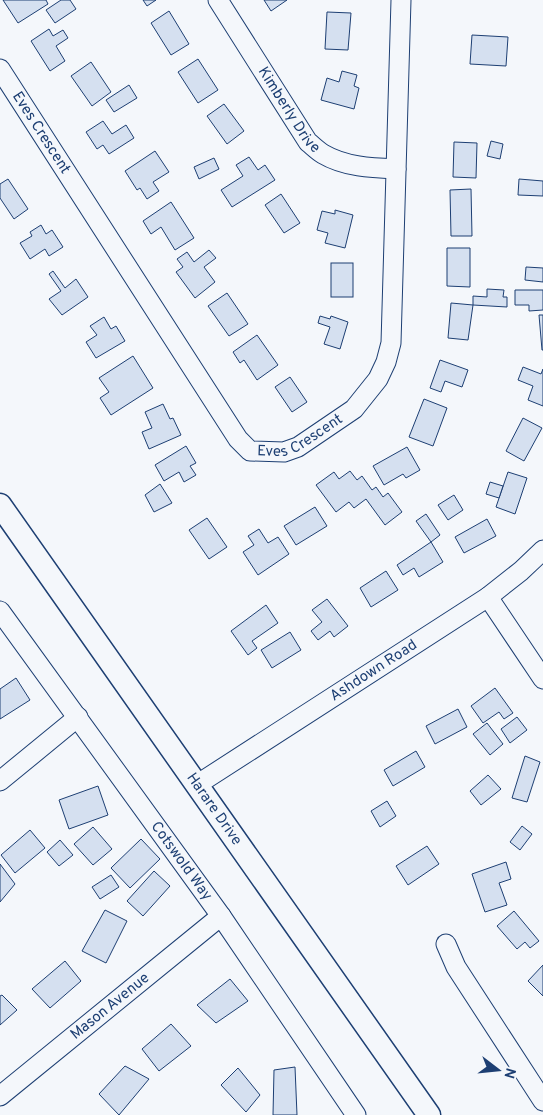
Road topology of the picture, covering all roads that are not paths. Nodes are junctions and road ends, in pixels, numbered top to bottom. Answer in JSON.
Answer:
{"nodes":[{"id":1,"x":218,"y":0,"type":"edge"},
{"id":2,"x":401,"y":0,"type":"edge"},
{"id":3,"x":0,"y":69,"type":"edge"},
{"id":4,"x":396,"y":169,"type":"junction"},
{"id":5,"x":0,"y":505,"type":"edge"},
{"id":6,"x":543,"y":550,"type":"edge"},
{"id":7,"x":488,"y":597,"type":"junction"},
{"id":8,"x":0,"y":611,"type":"edge"},
{"id":9,"x":543,"y":679,"type":"edge"},
{"id":10,"x":78,"y":717,"type":"junction"},
{"id":11,"x":0,"y":781,"type":"edge"},
{"id":12,"x":198,"y":784,"type":"junction"},
{"id":13,"x":220,"y":916,"type":"junction"},
{"id":14,"x":446,"y":944,"type":"dead end"},
{"id":15,"x":0,"y":1096,"type":"edge"},
{"id":16,"x":543,"y":1101,"type":"edge"},
{"id":17,"x":356,"y":1115,"type":"edge"},
{"id":18,"x":429,"y":1115,"type":"edge"}],
"edges":[{"from":1,"to":4,"type":"street","name":"Kimberly Drive"},
{"from":2,"to":4,"type":"street","name":"Eves Crescent"},
{"from":3,"to":4,"type":"street","name":"Eves Crescent"},
{"from":5,"to":12,"type":"main road","name":"Harare Drive"},
{"from":6,"to":7,"type":"street","name":"Ashdown Road"},
{"from":7,"to":9,"type":"street"},
{"from":7,"to":12,"type":"street","name":"Ashdown Road"},
{"from":8,"to":10,"type":"street","name":"Cotswold Way"},
{"from":10,"to":11,"type":"street"},
{"from":10,"to":13,"type":"street","name":"Cotswold Way"},
{"from":12,"to":18,"type":"main road","name":"Harare Drive"},
{"from":13,"to":15,"type":"street","name":"Mason Avenue"},
{"from":13,"to":17,"type":"street","name":"Cotswold Way"},
{"from":14,"to":16,"type":"street"}]}
